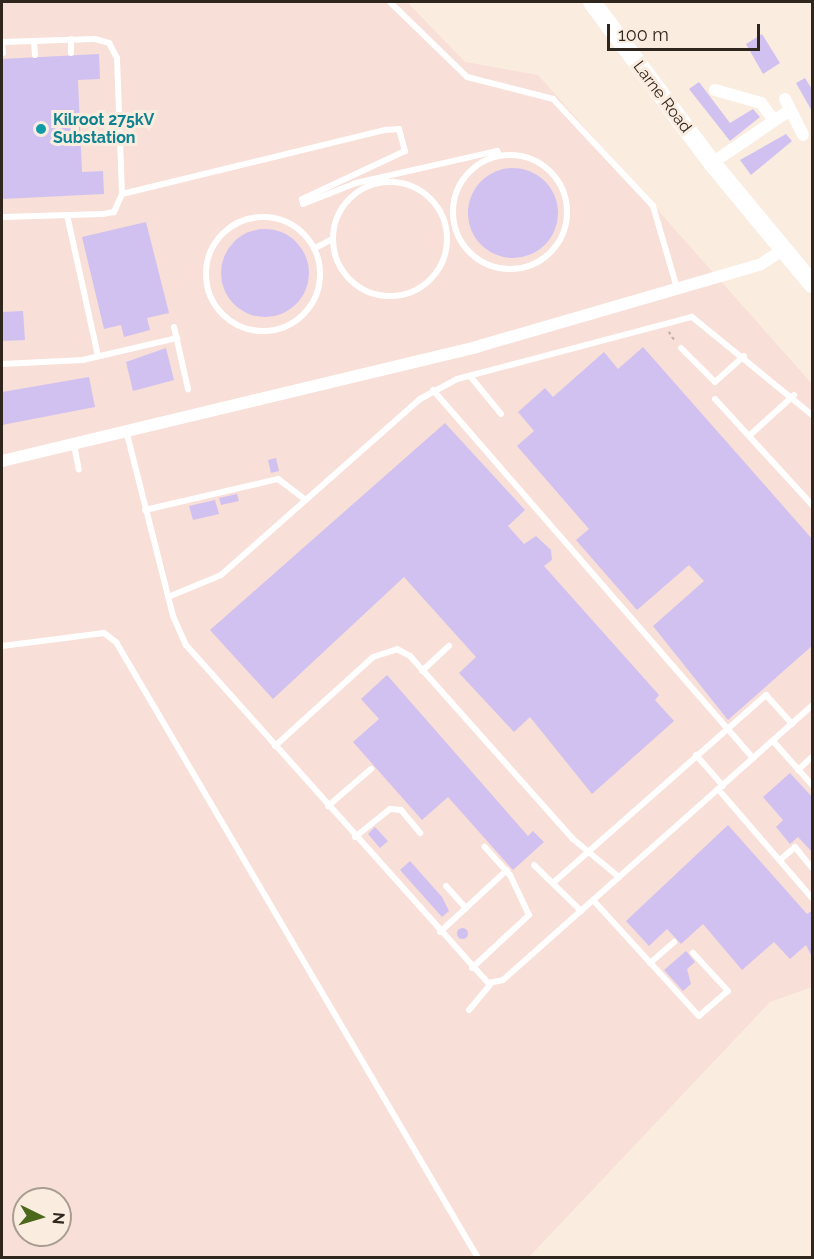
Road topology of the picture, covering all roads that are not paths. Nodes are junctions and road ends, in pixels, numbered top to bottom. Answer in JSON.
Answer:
{"nodes":[{"id":1,"x":390,"y":2,"type":"edge"},
{"id":2,"x":592,"y":2,"type":"edge"},
{"id":3,"x":71,"y":39,"type":"junction"},
{"id":4,"x":34,"y":41,"type":"junction"},
{"id":5,"x":2,"y":42,"type":"edge"},
{"id":6,"x":3,"y":53,"type":"dead end"},
{"id":7,"x":71,"y":53,"type":"dead end"},
{"id":8,"x":35,"y":55,"type":"dead end"},
{"id":9,"x":715,"y":90,"type":"dead end"},
{"id":10,"x":774,"y":120,"type":"junction"},
{"id":11,"x":803,"y":135,"type":"dead end"},
{"id":12,"x":499,"y":155,"type":"junction"},
{"id":13,"x":711,"y":163,"type":"junction"},
{"id":14,"x":378,"y":180,"type":"junction"},
{"id":15,"x":122,"y":194,"type":"junction"},
{"id":16,"x":67,"y":215,"type":"junction"},
{"id":17,"x":2,"y":217,"type":"edge"},
{"id":18,"x":447,"y":230,"type":"junction"},
{"id":19,"x":456,"y":232,"type":"junction"},
{"id":20,"x":333,"y":239,"type":"junction"},
{"id":21,"x":315,"y":248,"type":"junction"},
{"id":22,"x":781,"y":251,"type":"junction"},
{"id":23,"x":813,"y":284,"type":"edge"},
{"id":24,"x":678,"y":288,"type":"junction"},
{"id":25,"x":174,"y":327,"type":"dead end"},
{"id":26,"x":177,"y":338,"type":"junction"},
{"id":27,"x":681,"y":348,"type":"road end"},
{"id":28,"x":98,"y":356,"type":"junction"},
{"id":29,"x":744,"y":356,"type":"junction"},
{"id":30,"x":2,"y":364,"type":"edge"},
{"id":31,"x":470,"y":376,"type":"junction"},
{"id":32,"x":188,"y":389,"type":"dead end"},
{"id":33,"x":433,"y":390,"type":"junction"},
{"id":34,"x":794,"y":395,"type":"junction"},
{"id":35,"x":715,"y":399,"type":"dead end"},
{"id":36,"x":501,"y":414,"type":"dead end"},
{"id":37,"x":813,"y":414,"type":"edge"},
{"id":38,"x":127,"y":434,"type":"junction"},
{"id":39,"x":749,"y":436,"type":"junction"},
{"id":40,"x":74,"y":445,"type":"junction"},
{"id":41,"x":2,"y":460,"type":"edge"},
{"id":42,"x":79,"y":470,"type":"dead end"},
{"id":43,"x":306,"y":500,"type":"junction"},
{"id":44,"x":813,"y":505,"type":"edge"},
{"id":45,"x":145,"y":510,"type":"junction"},
{"id":46,"x":168,"y":597,"type":"junction"},
{"id":47,"x":2,"y":646,"type":"edge"},
{"id":48,"x":449,"y":646,"type":"dead end"},
{"id":49,"x":423,"y":670,"type":"junction"},
{"id":50,"x":813,"y":706,"type":"edge"},
{"id":51,"x":792,"y":724,"type":"junction"},
{"id":52,"x":727,"y":728,"type":"junction"},
{"id":53,"x":773,"y":741,"type":"junction"},
{"id":54,"x":274,"y":746,"type":"junction"},
{"id":55,"x":696,"y":755,"type":"junction"},
{"id":56,"x":813,"y":757,"type":"edge"},
{"id":57,"x":753,"y":758,"type":"junction"},
{"id":58,"x":371,"y":769,"type":"dead end"},
{"id":59,"x":798,"y":770,"type":"junction"},
{"id":60,"x":813,"y":785,"type":"edge"},
{"id":61,"x":721,"y":788,"type":"junction"},
{"id":62,"x":328,"y":806,"type":"junction"},
{"id":63,"x":420,"y":833,"type":"dead end"},
{"id":64,"x":355,"y":837,"type":"junction"},
{"id":65,"x":485,"y":847,"type":"dead end"},
{"id":66,"x":588,"y":847,"type":"junction"},
{"id":67,"x":780,"y":860,"type":"junction"},
{"id":68,"x":534,"y":865,"type":"dead end"},
{"id":69,"x":813,"y":868,"type":"edge"},
{"id":70,"x":507,"y":870,"type":"junction"},
{"id":71,"x":619,"y":877,"type":"junction"},
{"id":72,"x":554,"y":882,"type":"junction"},
{"id":73,"x":446,"y":886,"type":"dead end"},
{"id":74,"x":813,"y":898,"type":"edge"},
{"id":75,"x":593,"y":900,"type":"junction"},
{"id":76,"x":466,"y":908,"type":"junction"},
{"id":77,"x":581,"y":911,"type":"junction"},
{"id":78,"x":440,"y":933,"type":"junction"},
{"id":79,"x":674,"y":942,"type":"dead end"},
{"id":80,"x":693,"y":953,"type":"dead end"},
{"id":81,"x":650,"y":963,"type":"junction"},
{"id":82,"x":472,"y":968,"type":"junction"},
{"id":83,"x":492,"y":983,"type":"junction"},
{"id":84,"x":469,"y":1010,"type":"dead end"},
{"id":85,"x":478,"y":1257,"type":"edge"}],
"edges":[{"from":1,"to":24,"type":"lane"},
{"from":2,"to":13,"type":"main road","name":"Larne Road"},
{"from":3,"to":4,"type":"lane"},
{"from":3,"to":7,"type":"lane"},
{"from":3,"to":15,"type":"lane"},
{"from":4,"to":5,"type":"lane"},
{"from":4,"to":8,"type":"lane"},
{"from":5,"to":6,"type":"lane"},
{"from":9,"to":10,"type":"street"},
{"from":10,"to":11,"type":"street"},
{"from":10,"to":13,"type":"street"},
{"from":12,"to":14,"type":"lane"},
{"from":12,"to":19,"type":"lane"},
{"from":12,"to":19,"type":"lane"},
{"from":13,"to":22,"type":"main road","name":"Larne Road"},
{"from":14,"to":15,"type":"lane"},
{"from":14,"to":18,"type":"lane"},
{"from":14,"to":20,"type":"lane"},
{"from":15,"to":16,"type":"lane"},
{"from":16,"to":17,"type":"lane"},
{"from":16,"to":28,"type":"lane"},
{"from":18,"to":19,"type":"lane"},
{"from":18,"to":20,"type":"lane"},
{"from":20,"to":21,"type":"lane"},
{"from":21,"to":21,"type":"lane"},
{"from":22,"to":23,"type":"main road","name":"Larne Road"},
{"from":22,"to":24,"type":"street"},
{"from":24,"to":38,"type":"street"},
{"from":25,"to":26,"type":"lane"},
{"from":26,"to":28,"type":"lane"},
{"from":26,"to":32,"type":"lane"},
{"from":27,"to":29,"type":"lane"},
{"from":28,"to":30,"type":"lane"},
{"from":29,"to":31,"type":"lane"},
{"from":29,"to":34,"type":"lane"},
{"from":31,"to":33,"type":"lane"},
{"from":31,"to":36,"type":"lane"},
{"from":33,"to":43,"type":"lane"},
{"from":33,"to":52,"type":"lane"},
{"from":34,"to":37,"type":"lane"},
{"from":34,"to":39,"type":"lane"},
{"from":35,"to":39,"type":"lane"},
{"from":38,"to":40,"type":"street"},
{"from":38,"to":45,"type":"lane"},
{"from":39,"to":44,"type":"lane"},
{"from":40,"to":41,"type":"street"},
{"from":40,"to":42,"type":"lane"},
{"from":43,"to":45,"type":"lane"},
{"from":43,"to":46,"type":"lane"},
{"from":45,"to":46,"type":"lane"},
{"from":46,"to":54,"type":"lane"},
{"from":47,"to":85,"type":"lane"},
{"from":48,"to":49,"type":"lane"},
{"from":49,"to":54,"type":"lane"},
{"from":49,"to":66,"type":"lane"},
{"from":50,"to":51,"type":"lane"},
{"from":51,"to":52,"type":"lane"},
{"from":51,"to":53,"type":"lane"},
{"from":52,"to":55,"type":"lane"},
{"from":52,"to":57,"type":"lane"},
{"from":53,"to":57,"type":"lane"},
{"from":53,"to":59,"type":"lane"},
{"from":54,"to":62,"type":"lane"},
{"from":55,"to":61,"type":"lane"},
{"from":55,"to":66,"type":"lane"},
{"from":56,"to":59,"type":"lane"},
{"from":57,"to":61,"type":"lane"},
{"from":58,"to":62,"type":"lane"},
{"from":59,"to":60,"type":"lane"},
{"from":61,"to":67,"type":"lane"},
{"from":61,"to":71,"type":"lane"},
{"from":62,"to":64,"type":"lane"},
{"from":63,"to":64,"type":"lane"},
{"from":64,"to":78,"type":"lane"},
{"from":65,"to":70,"type":"lane"},
{"from":66,"to":71,"type":"lane"},
{"from":66,"to":72,"type":"lane"},
{"from":67,"to":69,"type":"lane"},
{"from":67,"to":74,"type":"lane"},
{"from":68,"to":72,"type":"lane"},
{"from":70,"to":76,"type":"lane"},
{"from":70,"to":82,"type":"lane"},
{"from":71,"to":75,"type":"lane"},
{"from":72,"to":77,"type":"lane"},
{"from":73,"to":76,"type":"lane"},
{"from":75,"to":77,"type":"lane"},
{"from":75,"to":81,"type":"lane"},
{"from":76,"to":78,"type":"lane"},
{"from":77,"to":83,"type":"lane"},
{"from":78,"to":82,"type":"lane"},
{"from":79,"to":81,"type":"lane"},
{"from":80,"to":81,"type":"lane"},
{"from":82,"to":83,"type":"lane"},
{"from":83,"to":84,"type":"lane"}]}
